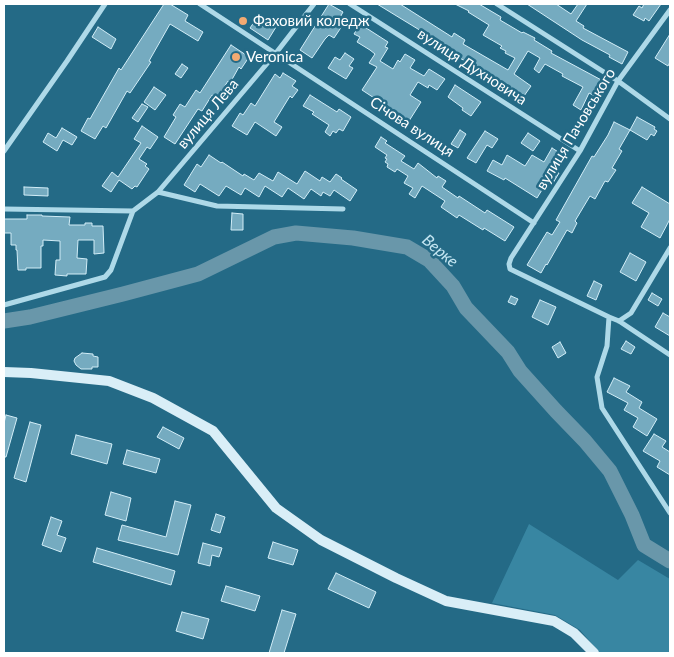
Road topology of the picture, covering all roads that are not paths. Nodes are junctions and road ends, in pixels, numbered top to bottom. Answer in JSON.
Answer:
{"nodes":[{"id":1,"x":105,"y":4,"type":"edge"},
{"id":2,"x":200,"y":4,"type":"edge"},
{"id":3,"x":314,"y":4,"type":"edge"},
{"id":4,"x":350,"y":4,"type":"edge"},
{"id":5,"x":497,"y":4,"type":"edge"},
{"id":6,"x":670,"y":10,"type":"edge"},
{"id":7,"x":276,"y":53,"type":"junction"},
{"id":8,"x":618,"y":80,"type":"junction"},
{"id":9,"x":670,"y":118,"type":"edge"},
{"id":10,"x":4,"y":151,"type":"edge"},
{"id":11,"x":580,"y":151,"type":"junction"},
{"id":12,"x":158,"y":192,"type":"junction"},
{"id":13,"x":4,"y":209,"type":"edge"},
{"id":14,"x":343,"y":209,"type":"dead end"},
{"id":15,"x":133,"y":211,"type":"junction"},
{"id":16,"x":534,"y":223,"type":"junction"},
{"id":17,"x":670,"y":248,"type":"edge"},
{"id":18,"x":4,"y":304,"type":"edge"},
{"id":19,"x":609,"y":317,"type":"junction"},
{"id":20,"x":619,"y":321,"type":"junction"},
{"id":21,"x":670,"y":355,"type":"edge"},
{"id":22,"x":4,"y":372,"type":"edge"},
{"id":23,"x":670,"y":513,"type":"edge"},
{"id":24,"x":594,"y":653,"type":"edge"}],
"edges":[{"from":1,"to":10,"type":"street"},
{"from":2,"to":7,"type":"street","name":"Січова вулиця"},
{"from":3,"to":7,"type":"street","name":"вулиця Лева"},
{"from":4,"to":11,"type":"street","name":"вулиця Духновича"},
{"from":5,"to":8,"type":"street"},
{"from":6,"to":8,"type":"street","name":"вулиця Пачовського"},
{"from":7,"to":12,"type":"street","name":"вулиця Лева"},
{"from":7,"to":16,"type":"street","name":"Січова вулиця"},
{"from":8,"to":9,"type":"street"},
{"from":8,"to":11,"type":"street","name":"вулиця Пачовського"},
{"from":11,"to":16,"type":"street","name":"вулиця Пачовського"},
{"from":12,"to":14,"type":"street"},
{"from":12,"to":15,"type":"street","name":"вулиця Лева"},
{"from":13,"to":15,"type":"street"},
{"from":15,"to":18,"type":"street"},
{"from":16,"to":19,"type":"street","name":"вулиця Пачовського"},
{"from":17,"to":20,"type":"street"},
{"from":19,"to":20,"type":"street"},
{"from":19,"to":23,"type":"street"},
{"from":20,"to":21,"type":"street"},
{"from":22,"to":24,"type":"street"}]}
